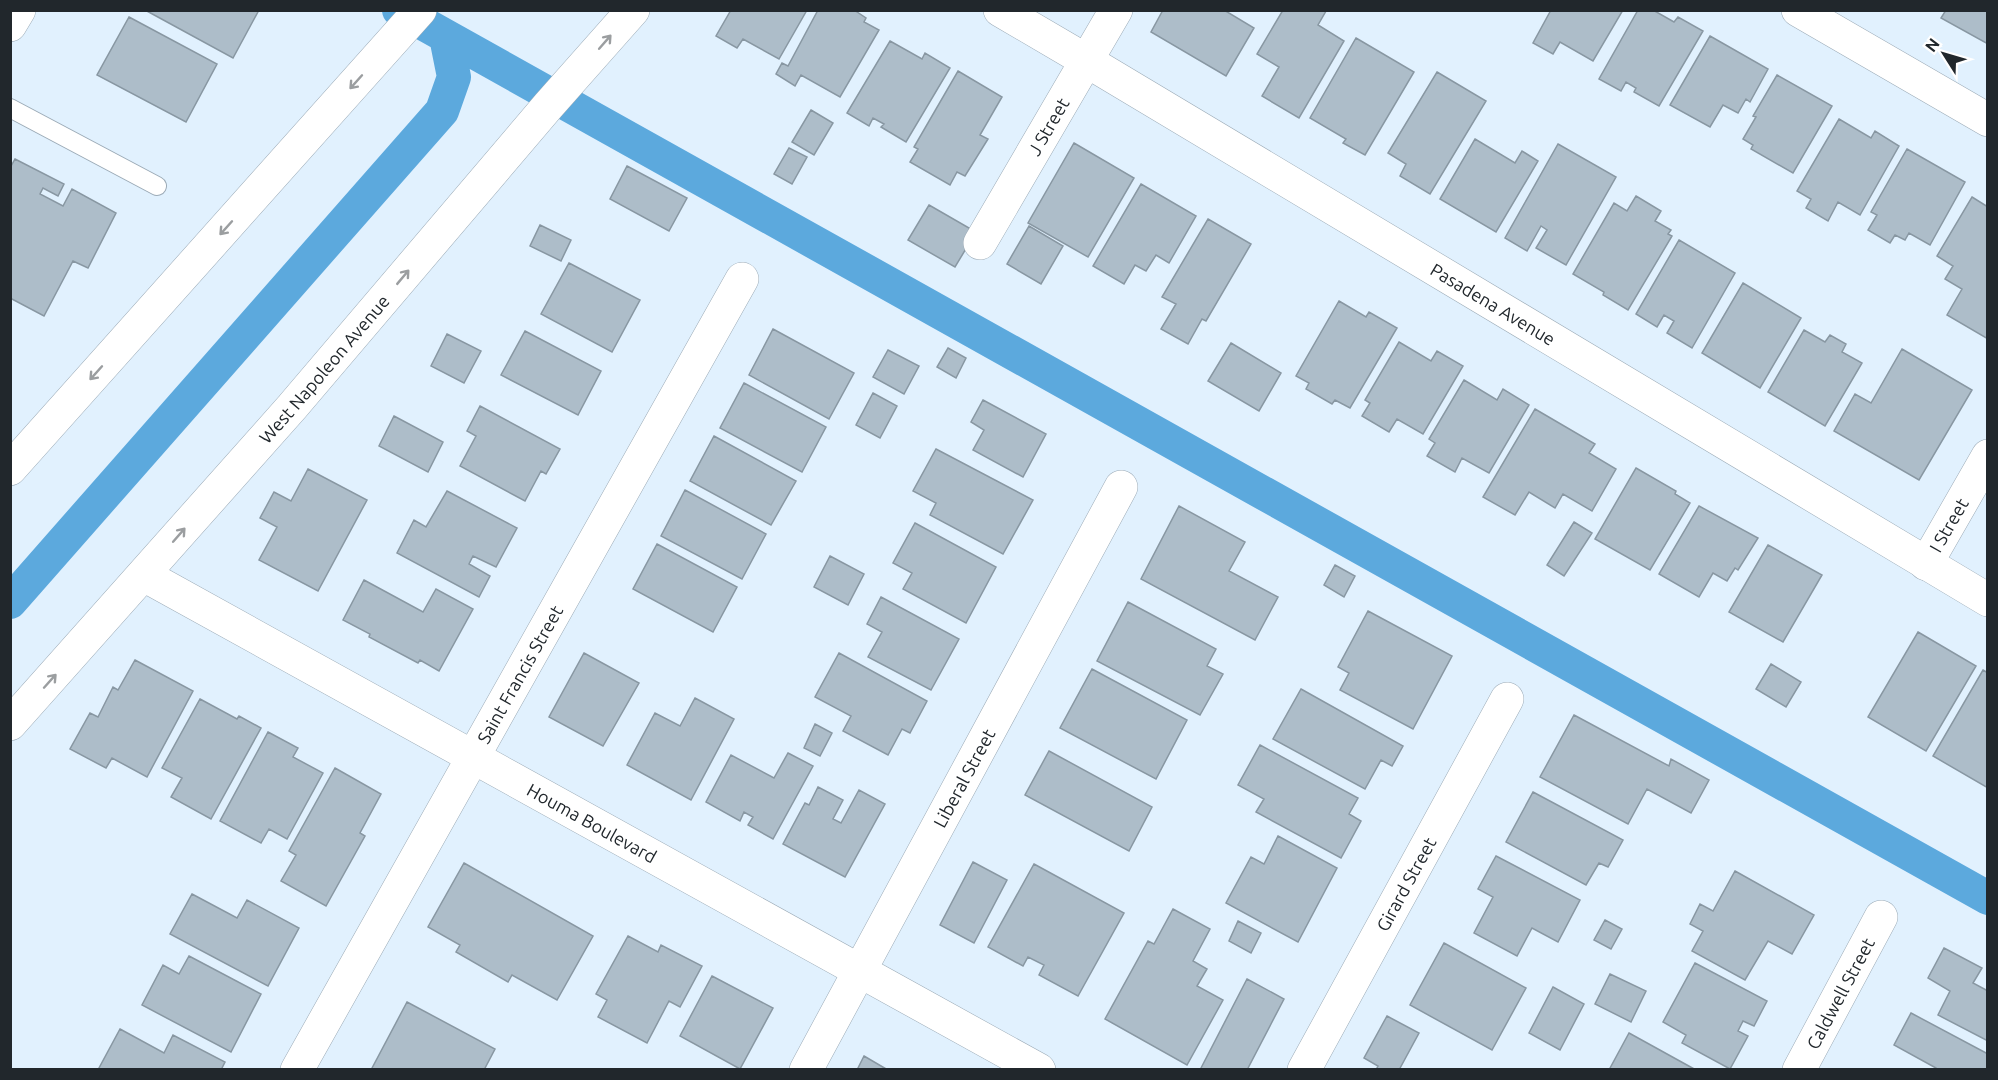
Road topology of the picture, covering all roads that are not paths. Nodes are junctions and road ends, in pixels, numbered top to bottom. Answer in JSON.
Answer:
{"nodes":[{"id":1,"x":19,"y":10,"type":"edge"},
{"id":2,"x":420,"y":10,"type":"edge"},
{"id":3,"x":633,"y":10,"type":"edge"},
{"id":4,"x":999,"y":10,"type":"edge"},
{"id":5,"x":1116,"y":10,"type":"edge"},
{"id":6,"x":1798,"y":10,"type":"edge"},
{"id":7,"x":10,"y":25,"type":"edge"},
{"id":8,"x":1087,"y":61,"type":"junction"},
{"id":9,"x":10,"y":108,"type":"edge"},
{"id":10,"x":1988,"y":120,"type":"edge"},
{"id":11,"x":157,"y":186,"type":"dead end"},
{"id":12,"x":980,"y":243,"type":"dead end"},
{"id":13,"x":742,"y":279,"type":"dead end"},
{"id":14,"x":1988,"y":456,"type":"edge"},
{"id":15,"x":10,"y":469,"type":"edge"},
{"id":16,"x":1121,"y":487,"type":"dead end"},
{"id":17,"x":1926,"y":564,"type":"junction"},
{"id":18,"x":144,"y":575,"type":"junction"},
{"id":19,"x":1988,"y":600,"type":"edge"},
{"id":20,"x":1507,"y":699,"type":"dead end"},
{"id":21,"x":10,"y":724,"type":"edge"},
{"id":22,"x":472,"y":757,"type":"junction"},
{"id":23,"x":1881,"y":916,"type":"dead end"},
{"id":24,"x":860,"y":971,"type":"junction"},
{"id":25,"x":297,"y":1070,"type":"edge"},
{"id":26,"x":806,"y":1070,"type":"edge"},
{"id":27,"x":1039,"y":1070,"type":"edge"},
{"id":28,"x":1304,"y":1070,"type":"edge"},
{"id":29,"x":1799,"y":1070,"type":"edge"}],
"edges":[{"from":1,"to":7,"type":"street"},
{"from":2,"to":15,"type":"street","one_way":true},
{"from":18,"to":3,"type":"street","name":"West Napoleon Avenue","one_way":true},
{"from":4,"to":8,"type":"street","name":"Pasadena Avenue"},
{"from":5,"to":8,"type":"street","name":"J Street"},
{"from":6,"to":10,"type":"street"},
{"from":8,"to":12,"type":"street","name":"J Street"},
{"from":8,"to":17,"type":"street","name":"Pasadena Avenue"},
{"from":9,"to":11,"type":"lane"},
{"from":13,"to":22,"type":"street","name":"Saint Francis Street"},
{"from":14,"to":17,"type":"street","name":"I Street"},
{"from":16,"to":24,"type":"street","name":"Liberal Street"},
{"from":17,"to":19,"type":"street","name":"Pasadena Avenue"},
{"from":21,"to":18,"type":"street","name":"West Napoleon Avenue","one_way":true},
{"from":18,"to":22,"type":"street","name":"Houma Boulevard"},
{"from":20,"to":28,"type":"street","name":"Girard Street"},
{"from":22,"to":24,"type":"street","name":"Houma Boulevard"},
{"from":22,"to":25,"type":"street","name":"Saint Francis Street"},
{"from":23,"to":29,"type":"street","name":"Caldwell Street"},
{"from":24,"to":26,"type":"street","name":"Liberal Street"},
{"from":24,"to":27,"type":"street","name":"Houma Boulevard"}]}
